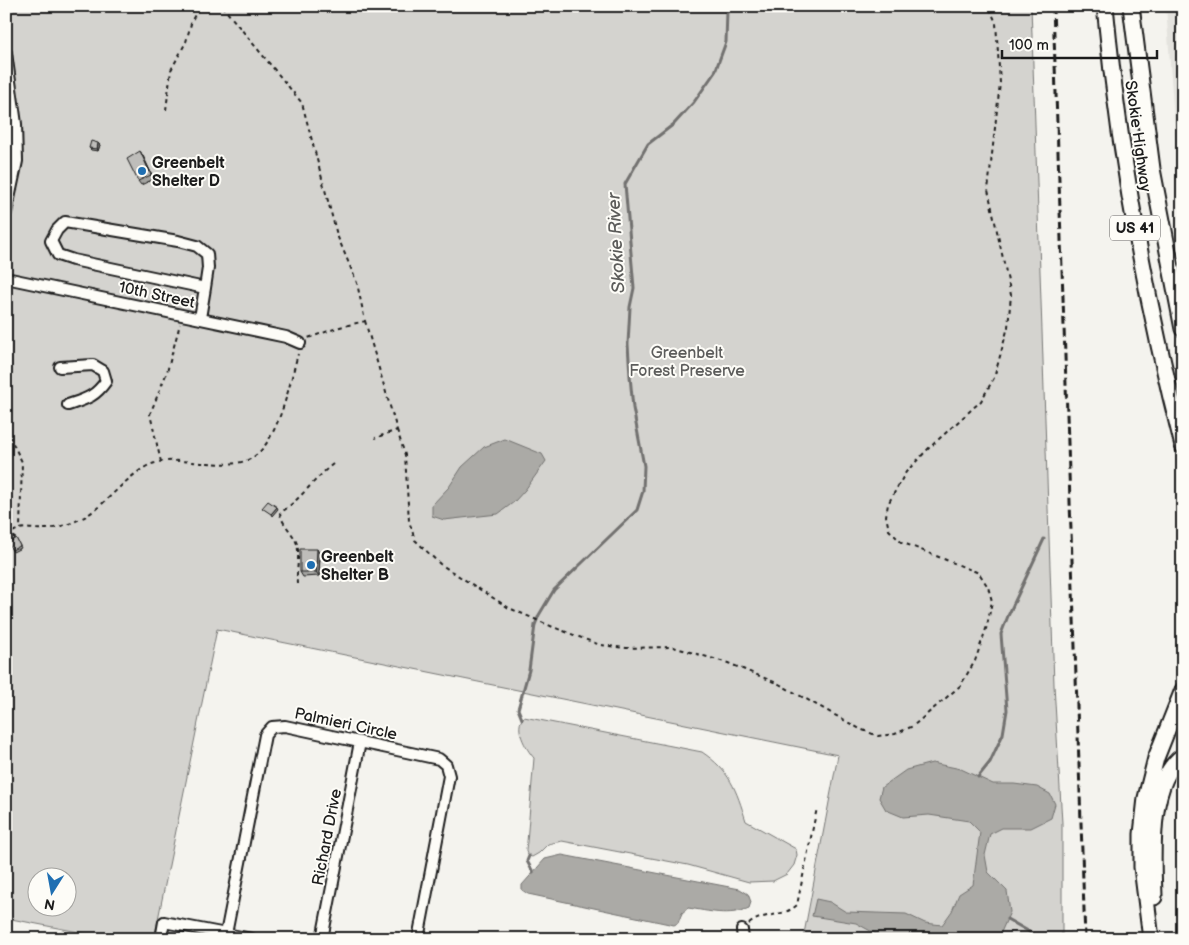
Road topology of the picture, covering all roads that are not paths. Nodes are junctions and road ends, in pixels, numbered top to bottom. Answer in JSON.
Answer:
{"nodes":[{"id":1,"x":1105,"y":6,"type":"edge"},
{"id":2,"x":1131,"y":6,"type":"edge"},
{"id":3,"x":6,"y":53,"type":"edge"},
{"id":4,"x":6,"y":213,"type":"edge"},
{"id":5,"x":6,"y":278,"type":"edge"},
{"id":6,"x":205,"y":288,"type":"junction"},
{"id":7,"x":200,"y":318,"type":"junction"},
{"id":8,"x":1183,"y":329,"type":"edge"},
{"id":9,"x":300,"y":343,"type":"road end"},
{"id":10,"x":60,"y":367,"type":"dead end"},
{"id":11,"x":68,"y":405,"type":"dead end"},
{"id":12,"x":1183,"y":446,"type":"edge"},
{"id":13,"x":1183,"y":690,"type":"edge"},
{"id":14,"x":360,"y":742,"type":"junction"},
{"id":15,"x":1183,"y":756,"type":"edge"},
{"id":16,"x":226,"y":934,"type":"junction"},
{"id":17,"x":161,"y":939,"type":"edge"},
{"id":18,"x":252,"y":939,"type":"edge"},
{"id":19,"x":322,"y":939,"type":"edge"},
{"id":20,"x":418,"y":939,"type":"edge"},
{"id":21,"x":1150,"y":939,"type":"edge"},
{"id":22,"x":1155,"y":939,"type":"edge"}],
"edges":[{"from":1,"to":12,"type":"highway","name":"Skokie Highway","number":"US 41"},
{"from":2,"to":8,"type":"highway","name":"Skokie Highway","number":"US 41"},
{"from":3,"to":4,"type":"street"},
{"from":5,"to":7,"type":"street","name":"10th Street"},
{"from":6,"to":6,"type":"street"},
{"from":6,"to":7,"type":"street"},
{"from":7,"to":9,"type":"street","name":"10th Street"},
{"from":10,"to":11,"type":"street"},
{"from":13,"to":21,"type":"highway"},
{"from":14,"to":16,"type":"street","name":"Palmieri Circle"},
{"from":14,"to":19,"type":"street","name":"Richard Drive"},
{"from":14,"to":20,"type":"street","name":"Palmieri Circle"},
{"from":15,"to":22,"type":"highway"},
{"from":16,"to":17,"type":"street"},
{"from":16,"to":18,"type":"street"}]}
